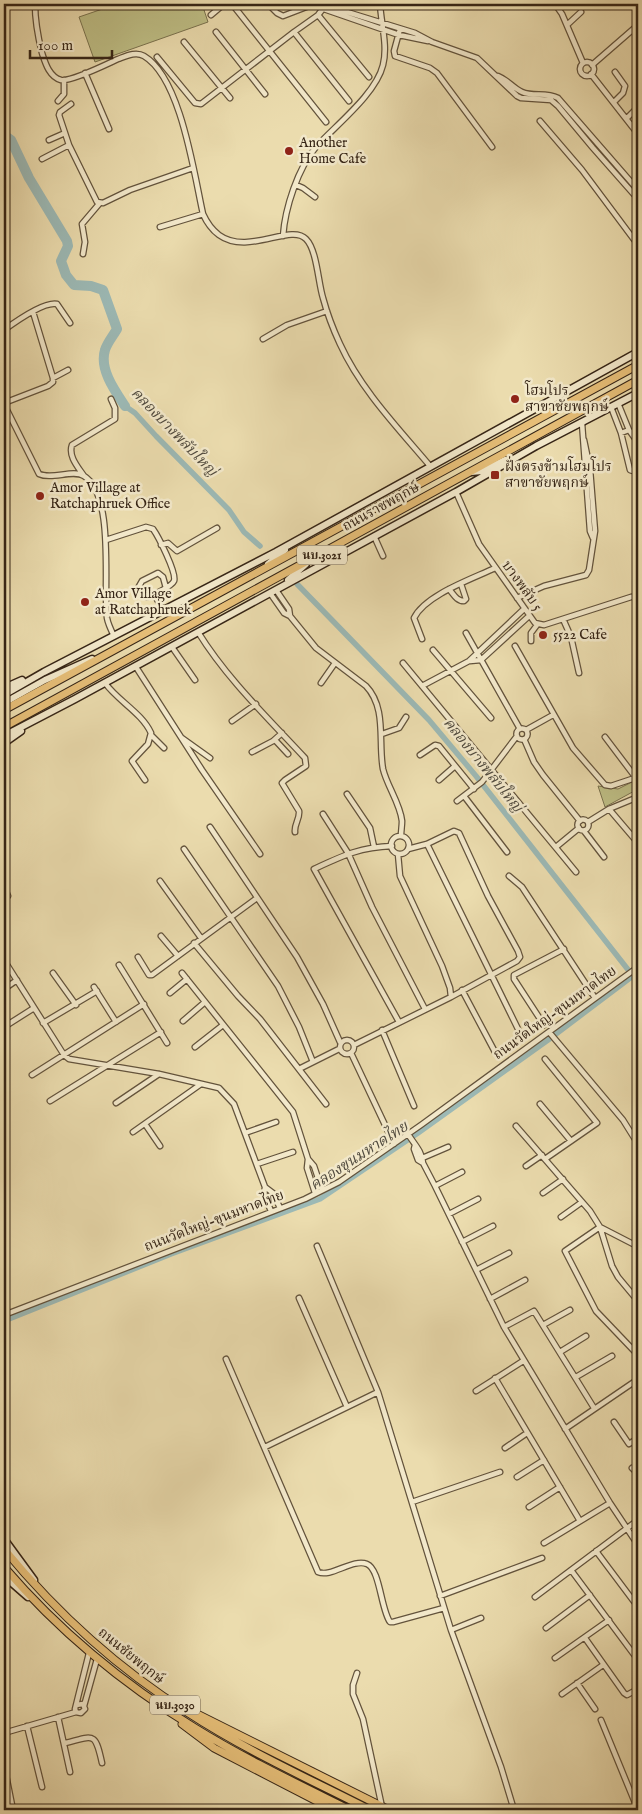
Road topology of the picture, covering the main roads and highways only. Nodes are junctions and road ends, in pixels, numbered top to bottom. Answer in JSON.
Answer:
{"nodes":[{"id":1,"x":638,"y":352,"type":"edge"},
{"id":2,"x":638,"y":365,"type":"edge"},
{"id":3,"x":638,"y":380,"type":"edge"},
{"id":4,"x":638,"y":393,"type":"edge"},
{"id":5,"x":536,"y":446,"type":"junction"},
{"id":6,"x":468,"y":473,"type":"junction"},
{"id":7,"x":297,"y":540,"type":"junction"},
{"id":8,"x":309,"y":561,"type":"junction"},
{"id":9,"x":255,"y":575,"type":"junction"},
{"id":10,"x":275,"y":590,"type":"junction"},
{"id":11,"x":101,"y":656,"type":"junction"},
{"id":12,"x":44,"y":672,"type":"junction"},
{"id":13,"x":4,"y":688,"type":"edge"},
{"id":14,"x":4,"y":695,"type":"edge"},
{"id":15,"x":4,"y":702,"type":"edge"},
{"id":16,"x":4,"y":710,"type":"edge"},
{"id":17,"x":38,"y":719,"type":"junction"},
{"id":18,"x":4,"y":727,"type":"edge"},
{"id":19,"x":4,"y":736,"type":"edge"},
{"id":20,"x":4,"y":743,"type":"edge"},
{"id":21,"x":4,"y":1539,"type":"edge"},
{"id":22,"x":4,"y":1549,"type":"edge"},
{"id":23,"x":4,"y":1567,"type":"edge"},
{"id":24,"x":4,"y":1576,"type":"edge"},
{"id":25,"x":47,"y":1598,"type":"junction"},
{"id":26,"x":51,"y":1618,"type":"junction"},
{"id":27,"x":165,"y":1698,"type":"junction"},
{"id":28,"x":161,"y":1706,"type":"junction"},
{"id":29,"x":386,"y":1809,"type":"edge"},
{"id":30,"x":334,"y":1810,"type":"edge"},
{"id":31,"x":350,"y":1810,"type":"edge"},
{"id":32,"x":370,"y":1810,"type":"edge"}],
"edges":[{"from":1,"to":7,"type":"main road","name":"ถนนราชพฤกษ์","number":"นบ.3021"},
{"from":2,"to":9,"type":"main road","name":"ถนนราชพฤกษ์","number":"นบ.3021"},
{"from":3,"to":6,"type":"main road","name":"ถนนราชพฤกษ์","number":"นบ.3021"},
{"from":4,"to":5,"type":"main road","name":"ถนนราชพฤกษ์","number":"นบ.3021"},
{"from":5,"to":6,"type":"main road"},
{"from":5,"to":10,"type":"main road","name":"ถนนราชพฤกษ์","number":"นบ.3021"},
{"from":6,"to":8,"type":"main road","name":"ถนนราชพฤกษ์","number":"นบ.3021"},
{"from":7,"to":9,"type":"main road"},
{"from":7,"to":12,"type":"main road","name":"ถนนราชพฤกษ์","number":"นบ.3021"},
{"from":8,"to":10,"type":"main road"},
{"from":8,"to":18,"type":"main road","name":"ถนนราชพฤกษ์","number":"นบ.3021"},
{"from":9,"to":11,"type":"main road","name":"ถนนราชพฤกษ์","number":"นบ.3021"},
{"from":10,"to":17,"type":"main road","name":"ถนนราชพฤกษ์","number":"นบ.3021"},
{"from":11,"to":15,"type":"main road"},
{"from":11,"to":16,"type":"main road","name":"ถนนราชพฤกษ์","number":"นบ.3021"},
{"from":12,"to":13,"type":"main road"},
{"from":12,"to":14,"type":"main road"},
{"from":17,"to":19,"type":"main road"},
{"from":17,"to":20,"type":"main road"},
{"from":21,"to":25,"type":"main road"},
{"from":22,"to":25,"type":"main road","name":"ถนนชัยพฤกษ์","number":"นบ.3030"},
{"from":23,"to":26,"type":"main road","name":"ถนนชัยพฤกษ์","number":"นบ.3030"},
{"from":24,"to":26,"type":"main road"},
{"from":25,"to":27,"type":"main road","name":"ถนนชัยพฤกษ์","number":"นบ.3030"},
{"from":26,"to":28,"type":"main road","name":"ถนนชัยพฤกษ์","number":"นบ.3030"},
{"from":27,"to":29,"type":"main road"},
{"from":27,"to":32,"type":"main road","name":"ถนนชัยพฤกษ์","number":"นบ.3030"},
{"from":28,"to":30,"type":"main road"},
{"from":28,"to":31,"type":"main road","name":"ถนนชัยพฤกษ์","number":"นบ.3030"}]}
